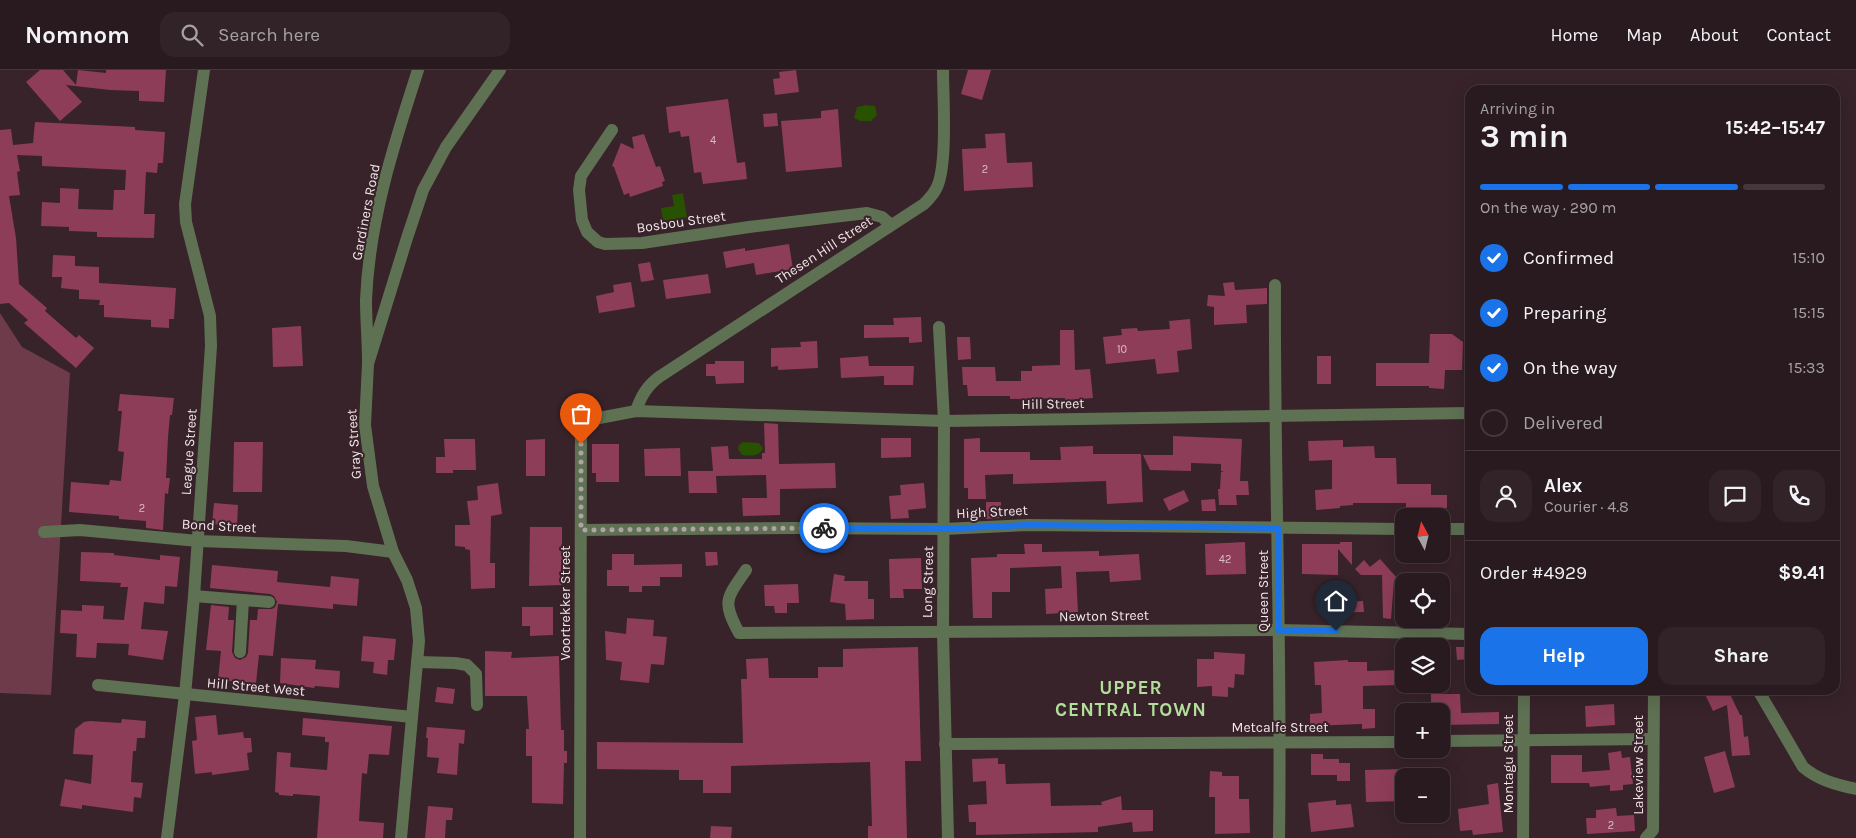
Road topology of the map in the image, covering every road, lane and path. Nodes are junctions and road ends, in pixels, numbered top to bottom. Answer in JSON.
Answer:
{"nodes":[{"id":1,"x":204,"y":70,"type":"edge"},
{"id":2,"x":418,"y":70,"type":"edge"},
{"id":3,"x":500,"y":70,"type":"edge"},
{"id":4,"x":943,"y":70,"type":"edge"},
{"id":5,"x":612,"y":130,"type":"dead end"},
{"id":6,"x":891,"y":224,"type":"junction"},
{"id":7,"x":1275,"y":285,"type":"dead end"},
{"id":8,"x":939,"y":327,"type":"dead end"},
{"id":9,"x":368,"y":364,"type":"junction"},
{"id":10,"x":636,"y":411,"type":"junction"},
{"id":11,"x":1465,"y":413,"type":"edge"},
{"id":12,"x":1275,"y":416,"type":"junction"},
{"id":13,"x":944,"y":421,"type":"junction"},
{"id":14,"x":1278,"y":528,"type":"junction"},
{"id":15,"x":944,"y":529,"type":"junction"},
{"id":16,"x":1395,"y":529,"type":"edge"},
{"id":17,"x":1450,"y":529,"type":"edge"},
{"id":18,"x":1465,"y":529,"type":"edge"},
{"id":19,"x":581,"y":530,"type":"junction"},
{"id":20,"x":44,"y":532,"type":"dead end"},
{"id":21,"x":198,"y":541,"type":"junction"},
{"id":22,"x":393,"y":552,"type":"junction"},
{"id":23,"x":746,"y":570,"type":"dead end"},
{"id":24,"x":194,"y":596,"type":"junction"},
{"id":25,"x":243,"y":600,"type":"junction"},
{"id":26,"x":269,"y":602,"type":"dead end"},
{"id":27,"x":1278,"y":630,"type":"junction"},
{"id":28,"x":943,"y":633,"type":"junction"},
{"id":29,"x":1465,"y":634,"type":"edge"},
{"id":30,"x":240,"y":652,"type":"dead end"},
{"id":31,"x":417,"y":662,"type":"junction"},
{"id":32,"x":98,"y":685,"type":"dead end"},
{"id":33,"x":185,"y":695,"type":"junction"},
{"id":34,"x":1524,"y":695,"type":"edge"},
{"id":35,"x":1654,"y":695,"type":"edge"},
{"id":36,"x":1761,"y":695,"type":"edge"},
{"id":37,"x":477,"y":705,"type":"dead end"},
{"id":38,"x":412,"y":717,"type":"junction"},
{"id":39,"x":1653,"y":739,"type":"junction"},
{"id":40,"x":1450,"y":741,"type":"edge"},
{"id":41,"x":1524,"y":741,"type":"junction"},
{"id":42,"x":1280,"y":742,"type":"junction"},
{"id":43,"x":1395,"y":742,"type":"edge"},
{"id":44,"x":946,"y":744,"type":"junction"},
{"id":45,"x":1856,"y":789,"type":"edge"},
{"id":46,"x":167,"y":838,"type":"edge"},
{"id":47,"x":402,"y":838,"type":"edge"},
{"id":48,"x":580,"y":838,"type":"edge"},
{"id":49,"x":948,"y":838,"type":"edge"},
{"id":50,"x":1279,"y":838,"type":"edge"},
{"id":51,"x":1523,"y":838,"type":"edge"},
{"id":52,"x":1646,"y":838,"type":"edge"}],
"edges":[{"from":1,"to":21,"type":"street","name":"League Street"},
{"from":2,"to":9,"type":"street","name":"Gardiners Road"},
{"from":3,"to":9,"type":"street","name":"Gray Street"},
{"from":4,"to":6,"type":"street","name":"Thesen Hill Street"},
{"from":5,"to":6,"type":"street","name":"Bosbou Street"},
{"from":6,"to":10,"type":"street","name":"Thesen Hill Street"},
{"from":7,"to":12,"type":"street","name":"Queen Street"},
{"from":8,"to":13,"type":"street","name":"Long Street"},
{"from":9,"to":22,"type":"street","name":"Gray Street"},
{"from":10,"to":13,"type":"street","name":"Hill Street"},
{"from":10,"to":19,"type":"street","name":"Voortrekker Street"},
{"from":11,"to":12,"type":"street","name":"Hill Street"},
{"from":12,"to":13,"type":"street","name":"Hill Street"},
{"from":12,"to":14,"type":"street","name":"Queen Street"},
{"from":13,"to":15,"type":"street","name":"Long Street"},
{"from":14,"to":15,"type":"street","name":"High Street"},
{"from":14,"to":16,"type":"street","name":"High Street"},
{"from":14,"to":27,"type":"street","name":"Queen Street"},
{"from":15,"to":19,"type":"street","name":"High Street"},
{"from":15,"to":28,"type":"street","name":"Long Street"},
{"from":17,"to":18,"type":"street"},
{"from":19,"to":48,"type":"street","name":"Voortrekker Street"},
{"from":20,"to":21,"type":"street","name":"Bond Street"},
{"from":21,"to":22,"type":"street","name":"Bond Street"},
{"from":21,"to":24,"type":"street","name":"League Street"},
{"from":22,"to":31,"type":"street","name":"Gray Street"},
{"from":23,"to":28,"type":"street","name":"Newton Street"},
{"from":24,"to":25,"type":"street"},
{"from":24,"to":33,"type":"street","name":"League Street"},
{"from":25,"to":26,"type":"street"},
{"from":25,"to":30,"type":"street"},
{"from":27,"to":28,"type":"street","name":"Newton Street"},
{"from":27,"to":29,"type":"street","name":"Newton Street"},
{"from":27,"to":42,"type":"street","name":"Queen Street"},
{"from":28,"to":44,"type":"street","name":"Long Street"},
{"from":31,"to":37,"type":"street"},
{"from":31,"to":38,"type":"street","name":"Gray Street"},
{"from":32,"to":33,"type":"street","name":"Hill Street West"},
{"from":33,"to":38,"type":"street","name":"Hill Street West"},
{"from":33,"to":46,"type":"street","name":"League Street"},
{"from":34,"to":41,"type":"street","name":"Montagu Street"},
{"from":35,"to":39,"type":"street","name":"Lakeview Street"},
{"from":36,"to":45,"type":"street"},
{"from":38,"to":47,"type":"street","name":"Gray Street"},
{"from":39,"to":41,"type":"street"},
{"from":39,"to":52,"type":"street","name":"Lakeview Street"},
{"from":40,"to":41,"type":"street"},
{"from":41,"to":51,"type":"street","name":"Montagu Street"},
{"from":42,"to":43,"type":"street","name":"Metcalfe Street"},
{"from":42,"to":44,"type":"street","name":"Metcalfe Street"},
{"from":42,"to":50,"type":"street","name":"Queen Street"},
{"from":44,"to":49,"type":"street","name":"Long Street"}]}
